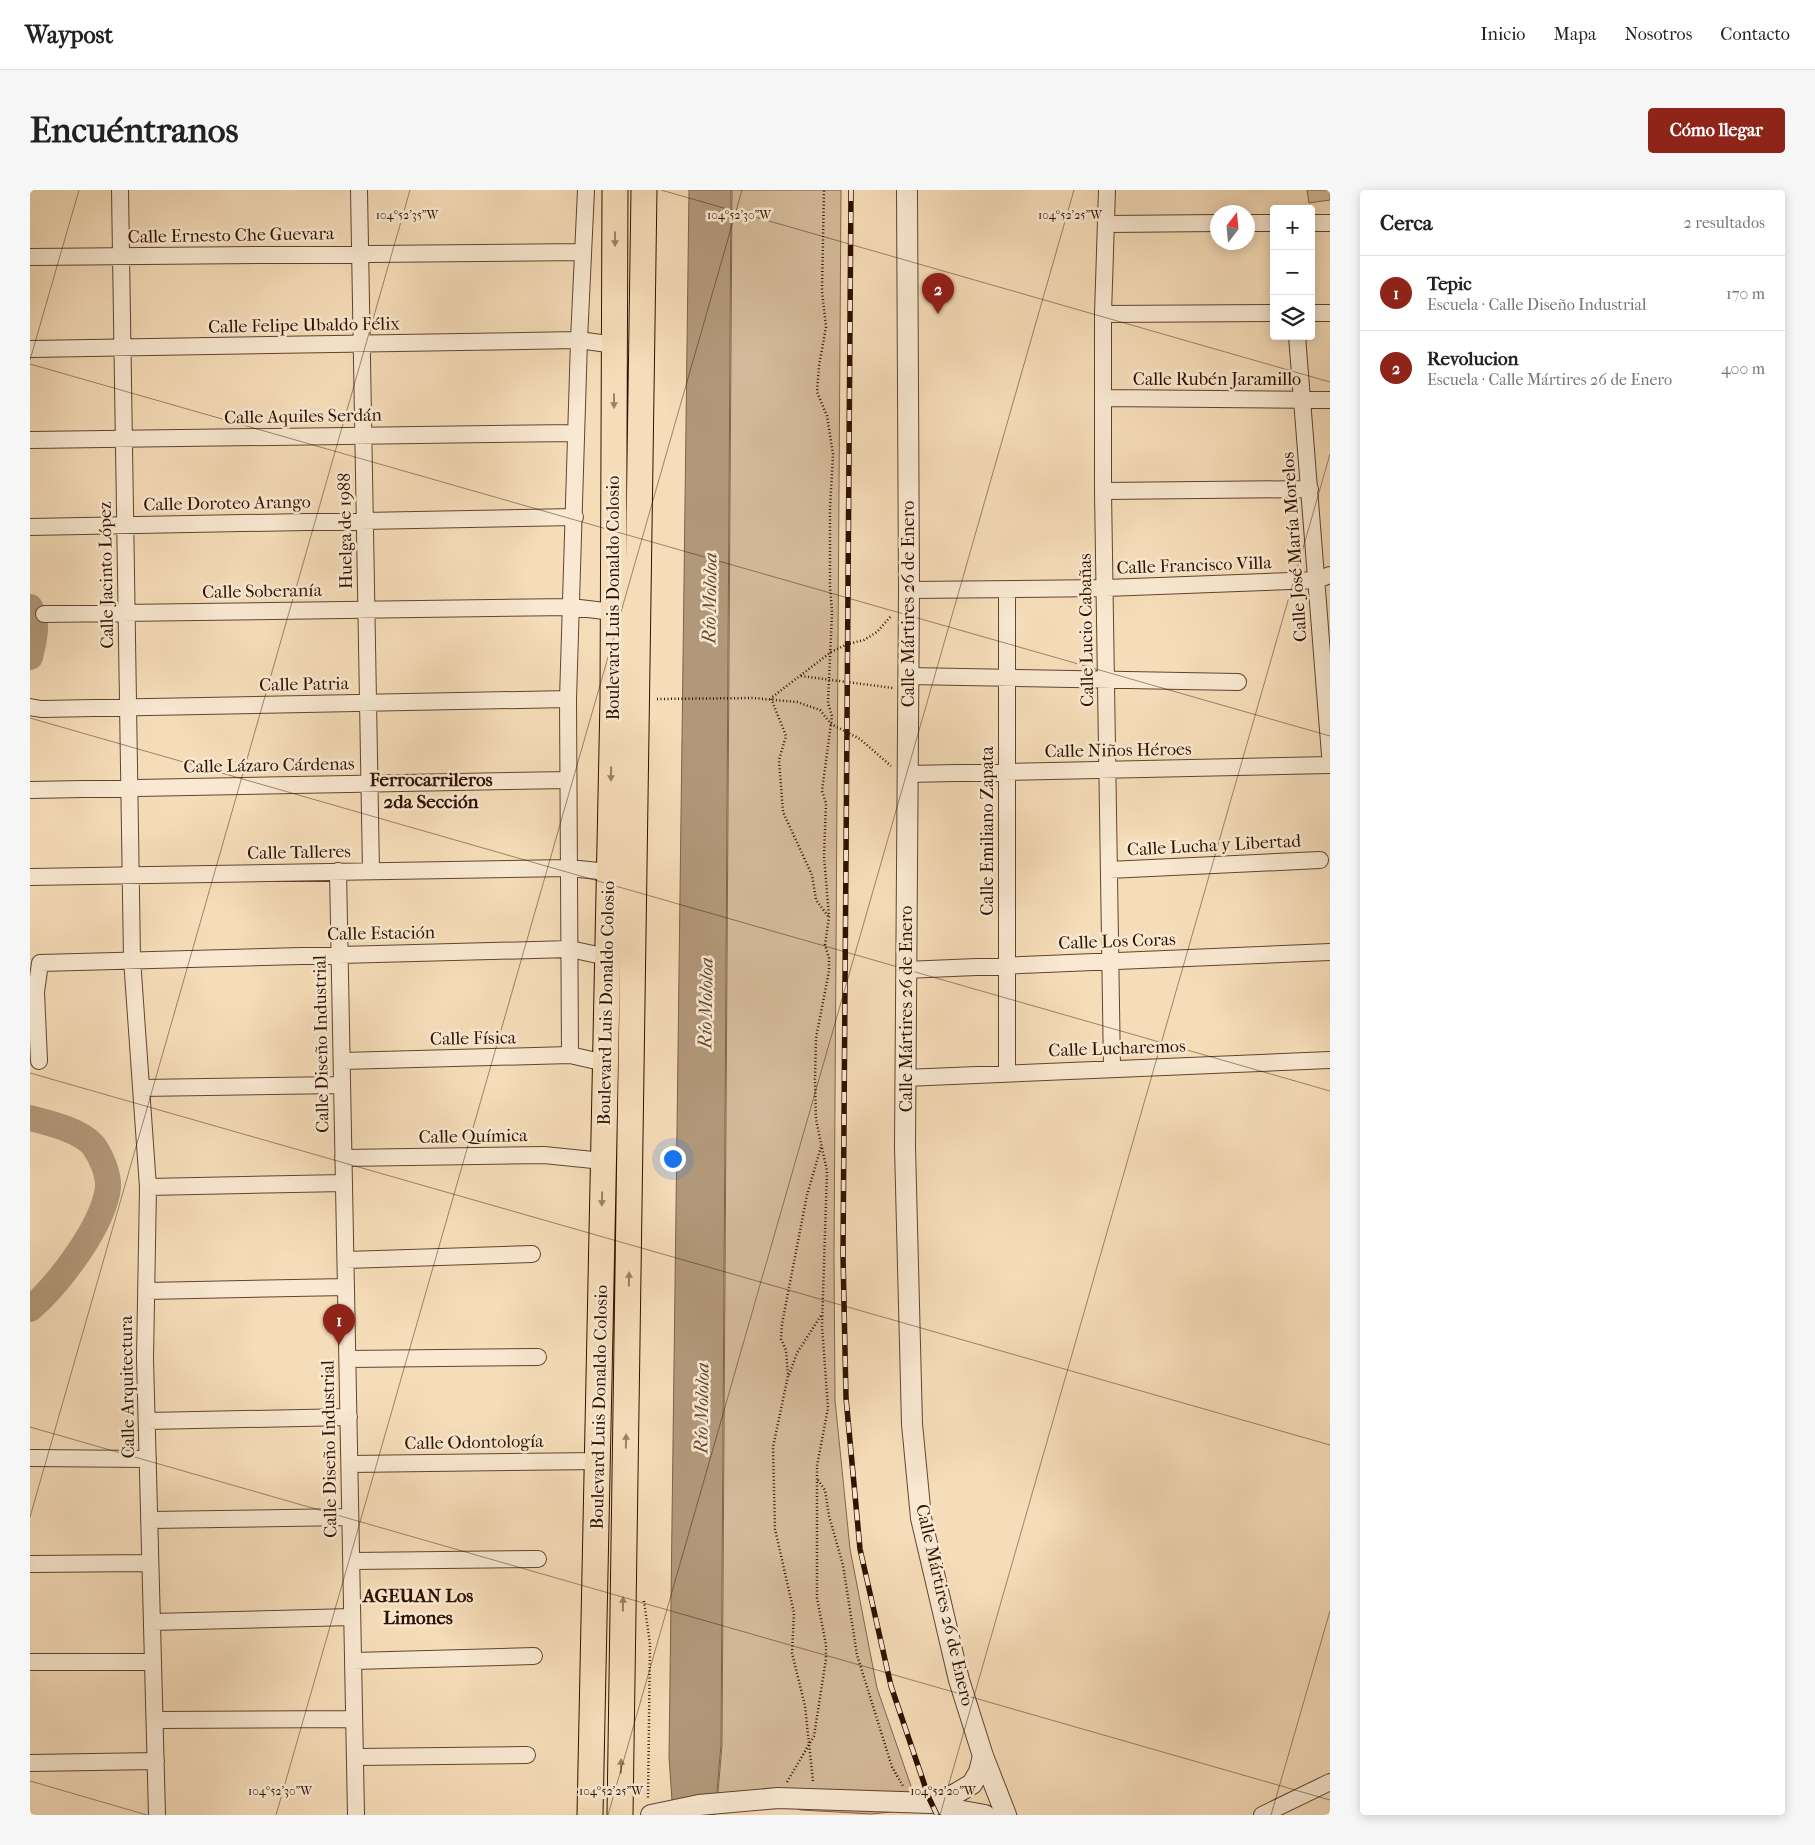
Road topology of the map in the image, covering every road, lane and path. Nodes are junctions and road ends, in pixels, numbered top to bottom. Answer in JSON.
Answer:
{"nodes":[{"id":1,"x":120,"y":190,"type":"edge"},
{"id":2,"x":359,"y":190,"type":"edge"},
{"id":3,"x":586,"y":190,"type":"edge"},
{"id":4,"x":614,"y":190,"type":"edge"},
{"id":5,"x":644,"y":190,"type":"edge"},
{"id":6,"x":824,"y":190,"type":"edge"},
{"id":7,"x":907,"y":190,"type":"edge"},
{"id":8,"x":1107,"y":190,"type":"edge"},
{"id":9,"x":1330,"y":222,"type":"edge"},
{"id":10,"x":1210,"y":223,"type":"edge"},
{"id":11,"x":1255,"y":223,"type":"edge"},
{"id":12,"x":1270,"y":223,"type":"edge"},
{"id":13,"x":1315,"y":223,"type":"edge"},
{"id":14,"x":1106,"y":224,"type":"junction"},
{"id":15,"x":583,"y":252,"type":"junction"},
{"id":16,"x":360,"y":254,"type":"junction"},
{"id":17,"x":121,"y":256,"type":"junction"},
{"id":18,"x":30,"y":257,"type":"edge"},
{"id":19,"x":1270,"y":313,"type":"edge"},
{"id":20,"x":1315,"y":313,"type":"edge"},
{"id":21,"x":1330,"y":313,"type":"edge"},
{"id":22,"x":1103,"y":314,"type":"junction"},
{"id":23,"x":579,"y":340,"type":"junction"},
{"id":24,"x":1297,"y":340,"type":"edge"},
{"id":25,"x":362,"y":344,"type":"junction"},
{"id":26,"x":615,"y":345,"type":"junction"},
{"id":27,"x":122,"y":347,"type":"junction"},
{"id":28,"x":30,"y":349,"type":"edge"},
{"id":29,"x":1103,"y":398,"type":"junction"},
{"id":30,"x":1303,"y":400,"type":"junction"},
{"id":31,"x":1330,"y":400,"type":"edge"},
{"id":32,"x":576,"y":433,"type":"junction"},
{"id":33,"x":364,"y":436,"type":"junction"},
{"id":34,"x":124,"y":438,"type":"junction"},
{"id":35,"x":30,"y":440,"type":"edge"},
{"id":36,"x":1310,"y":489,"type":"junction"},
{"id":37,"x":1103,"y":491,"type":"junction"},
{"id":38,"x":575,"y":517,"type":"junction"},
{"id":39,"x":365,"y":521,"type":"junction"},
{"id":40,"x":125,"y":525,"type":"junction"},
{"id":41,"x":30,"y":527,"type":"edge"},
{"id":42,"x":1324,"y":578,"type":"edge"},
{"id":43,"x":1106,"y":588,"type":"junction"},
{"id":44,"x":909,"y":590,"type":"junction"},
{"id":45,"x":1007,"y":590,"type":"junction"},
{"id":46,"x":571,"y":607,"type":"junction"},
{"id":47,"x":366,"y":610,"type":"junction"},
{"id":48,"x":613,"y":612,"type":"junction"},
{"id":49,"x":126,"y":613,"type":"junction"},
{"id":50,"x":44,"y":614,"type":"dead end"},
{"id":51,"x":831,"y":652,"type":"junction"},
{"id":52,"x":800,"y":676,"type":"junction"},
{"id":53,"x":908,"y":676,"type":"junction"},
{"id":54,"x":830,"y":678,"type":"junction"},
{"id":55,"x":1008,"y":678,"type":"junction"},
{"id":56,"x":1107,"y":679,"type":"junction"},
{"id":57,"x":1238,"y":682,"type":"dead end"},
{"id":58,"x":771,"y":698,"type":"junction"},
{"id":59,"x":568,"y":699,"type":"junction"},
{"id":60,"x":657,"y":699,"type":"dead end"},
{"id":61,"x":368,"y":703,"type":"junction"},
{"id":62,"x":128,"y":707,"type":"junction"},
{"id":63,"x":36,"y":708,"type":"edge"},
{"id":64,"x":831,"y":724,"type":"junction"},
{"id":65,"x":612,"y":739,"type":"junction"},
{"id":66,"x":638,"y":740,"type":"junction"},
{"id":67,"x":1330,"y":755,"type":"edge"},
{"id":68,"x":1330,"y":765,"type":"edge"},
{"id":69,"x":1108,"y":770,"type":"junction"},
{"id":70,"x":1007,"y":772,"type":"junction"},
{"id":71,"x":908,"y":774,"type":"junction"},
{"id":72,"x":568,"y":780,"type":"junction"},
{"id":73,"x":370,"y":784,"type":"junction"},
{"id":74,"x":129,"y":788,"type":"junction"},
{"id":75,"x":30,"y":790,"type":"edge"},
{"id":76,"x":1320,"y":860,"type":"dead end"},
{"id":77,"x":569,"y":868,"type":"junction"},
{"id":78,"x":1109,"y":870,"type":"junction"},
{"id":79,"x":371,"y":871,"type":"junction"},
{"id":80,"x":338,"y":872,"type":"junction"},
{"id":81,"x":609,"y":872,"type":"junction"},
{"id":82,"x":131,"y":875,"type":"junction"},
{"id":83,"x":30,"y":877,"type":"edge"},
{"id":84,"x":829,"y":917,"type":"junction"},
{"id":85,"x":570,"y":949,"type":"junction"},
{"id":86,"x":1330,"y":952,"type":"edge"},
{"id":87,"x":340,"y":954,"type":"junction"},
{"id":88,"x":607,"y":957,"type":"junction"},
{"id":89,"x":132,"y":960,"type":"junction"},
{"id":90,"x":1110,"y":961,"type":"junction"},
{"id":91,"x":1008,"y":966,"type":"junction"},
{"id":92,"x":906,"y":970,"type":"junction"},
{"id":93,"x":33,"y":992,"type":"edge"},
{"id":94,"x":570,"y":1055,"type":"junction"},
{"id":95,"x":1330,"y":1060,"type":"edge"},
{"id":96,"x":39,"y":1061,"type":"dead end"},
{"id":97,"x":342,"y":1061,"type":"junction"},
{"id":98,"x":605,"y":1063,"type":"junction"},
{"id":99,"x":1112,"y":1068,"type":"junction"},
{"id":100,"x":1007,"y":1073,"type":"junction"},
{"id":101,"x":905,"y":1078,"type":"junction"},
{"id":102,"x":342,"y":1085,"type":"junction"},
{"id":103,"x":141,"y":1088,"type":"junction"},
{"id":104,"x":821,"y":1145,"type":"junction"},
{"id":105,"x":343,"y":1158,"type":"junction"},
{"id":106,"x":603,"y":1162,"type":"junction"},
{"id":107,"x":344,"y":1183,"type":"junction"},
{"id":108,"x":148,"y":1186,"type":"junction"},
{"id":109,"x":532,"y":1254,"type":"dead end"},
{"id":110,"x":346,"y":1260,"type":"junction"},
{"id":111,"x":346,"y":1287,"type":"junction"},
{"id":112,"x":146,"y":1291,"type":"junction"},
{"id":113,"x":823,"y":1313,"type":"junction"},
{"id":114,"x":538,"y":1358,"type":"dead end"},
{"id":115,"x":348,"y":1359,"type":"junction"},
{"id":116,"x":788,"y":1376,"type":"junction"},
{"id":117,"x":349,"y":1417,"type":"junction"},
{"id":118,"x":147,"y":1421,"type":"junction"},
{"id":119,"x":30,"y":1458,"type":"edge"},
{"id":120,"x":148,"y":1459,"type":"junction"},
{"id":121,"x":598,"y":1460,"type":"junction"},
{"id":122,"x":350,"y":1464,"type":"junction"},
{"id":123,"x":817,"y":1479,"type":"junction"},
{"id":124,"x":350,"y":1517,"type":"junction"},
{"id":125,"x":149,"y":1520,"type":"junction"},
{"id":126,"x":538,"y":1559,"type":"dead end"},
{"id":127,"x":352,"y":1561,"type":"junction"},
{"id":128,"x":150,"y":1563,"type":"junction"},
{"id":129,"x":30,"y":1564,"type":"edge"},
{"id":130,"x":352,"y":1616,"type":"junction"},
{"id":131,"x":152,"y":1622,"type":"junction"},
{"id":132,"x":534,"y":1656,"type":"dead end"},
{"id":133,"x":354,"y":1661,"type":"junction"},
{"id":134,"x":30,"y":1662,"type":"edge"},
{"id":135,"x":153,"y":1662,"type":"junction"},
{"id":136,"x":354,"y":1719,"type":"junction"},
{"id":137,"x":154,"y":1720,"type":"junction"},
{"id":138,"x":808,"y":1749,"type":"junction"},
{"id":139,"x":527,"y":1755,"type":"dead end"},
{"id":140,"x":984,"y":1756,"type":"junction"},
{"id":141,"x":356,"y":1757,"type":"junction"},
{"id":142,"x":156,"y":1761,"type":"junction"},
{"id":143,"x":30,"y":1763,"type":"edge"},
{"id":144,"x":1330,"y":1782,"type":"edge"},
{"id":145,"x":782,"y":1788,"type":"dead end"},
{"id":146,"x":816,"y":1799,"type":"junction"},
{"id":147,"x":935,"y":1802,"type":"junction"},
{"id":148,"x":912,"y":1803,"type":"junction"},
{"id":149,"x":157,"y":1815,"type":"edge"},
{"id":150,"x":356,"y":1815,"type":"edge"},
{"id":151,"x":590,"y":1815,"type":"edge"},
{"id":152,"x":620,"y":1815,"type":"edge"},
{"id":153,"x":652,"y":1815,"type":"edge"},
{"id":154,"x":985,"y":1815,"type":"edge"},
{"id":155,"x":1006,"y":1815,"type":"edge"},
{"id":156,"x":1262,"y":1815,"type":"edge"}],
"edges":[{"from":1,"to":17,"type":"street","name":"Calle Jacinto López"},
{"from":2,"to":16,"type":"street","name":"Huelga de 1988"},
{"from":3,"to":15,"type":"street","name":"Boulevard Luis Donaldo Colosio"},
{"from":4,"to":26,"type":"main road","name":"Boulevard Luis Donaldo Colosio","one_way":true},
{"from":5,"to":66,"type":"main road","name":"Boulevard Luis Donaldo Colosio"},
{"from":6,"to":51,"type":"path"},
{"from":7,"to":44,"type":"street","name":"Calle Mártires 26 de Enero"},
{"from":8,"to":14,"type":"street","name":"Calle Lucio Cabañas"},
{"from":9,"to":13,"type":"street"},
{"from":10,"to":14,"type":"street"},
{"from":11,"to":12,"type":"street"},
{"from":14,"to":22,"type":"street","name":"Calle Lucio Cabañas"},
{"from":15,"to":16,"type":"street","name":"Calle Ernesto Che Guevara"},
{"from":15,"to":23,"type":"street","name":"Boulevard Luis Donaldo Colosio"},
{"from":16,"to":17,"type":"street","name":"Calle Ernesto Che Guevara"},
{"from":16,"to":25,"type":"street","name":"Huelga de 1988"},
{"from":17,"to":18,"type":"street","name":"Calle Ernesto Che Guevara"},
{"from":17,"to":27,"type":"street","name":"Calle Jacinto López"},
{"from":19,"to":22,"type":"street"},
{"from":20,"to":21,"type":"street"},
{"from":22,"to":29,"type":"street","name":"Calle Lucio Cabañas"},
{"from":23,"to":25,"type":"street","name":"Calle Felipe Ubaldo Félix"},
{"from":23,"to":26,"type":"street","name":"Calle Felipe Ubaldo Félix"},
{"from":23,"to":32,"type":"street","name":"Boulevard Luis Donaldo Colosio"},
{"from":24,"to":30,"type":"street","name":"Calle José María Morelos"},
{"from":25,"to":27,"type":"street","name":"Calle Felipe Ubaldo Félix"},
{"from":25,"to":33,"type":"street","name":"Huelga de 1988"},
{"from":26,"to":48,"type":"main road","name":"Boulevard Luis Donaldo Colosio","one_way":true},
{"from":27,"to":28,"type":"street","name":"Calle Felipe Ubaldo Félix"},
{"from":27,"to":34,"type":"street","name":"Calle Jacinto López"},
{"from":29,"to":30,"type":"street","name":"Calle Rubén Jaramillo"},
{"from":29,"to":37,"type":"street","name":"Calle Lucio Cabañas"},
{"from":30,"to":31,"type":"street","name":"Calle Rubén Jaramillo"},
{"from":30,"to":36,"type":"street","name":"Calle José María Morelos"},
{"from":32,"to":33,"type":"street","name":"Calle Aquiles Serdán"},
{"from":32,"to":38,"type":"street","name":"Boulevard Luis Donaldo Colosio"},
{"from":33,"to":34,"type":"street","name":"Calle Aquiles Serdán"},
{"from":33,"to":39,"type":"street","name":"Huelga de 1988"},
{"from":34,"to":35,"type":"street","name":"Calle Aquiles Serdán"},
{"from":34,"to":40,"type":"street","name":"Calle Jacinto López"},
{"from":36,"to":37,"type":"street"},
{"from":36,"to":42,"type":"street","name":"Calle José María Morelos"},
{"from":37,"to":43,"type":"street","name":"Calle Lucio Cabañas"},
{"from":38,"to":39,"type":"street","name":"Calle Doroteo Arango"},
{"from":38,"to":46,"type":"street","name":"Boulevard Luis Donaldo Colosio"},
{"from":39,"to":40,"type":"street","name":"Calle Doroteo Arango"},
{"from":39,"to":47,"type":"street","name":"Huelga de 1988"},
{"from":40,"to":41,"type":"street","name":"Calle Doroteo Arango"},
{"from":40,"to":49,"type":"street","name":"Calle Jacinto López"},
{"from":42,"to":43,"type":"street","name":"Calle Francisco Villa"},
{"from":42,"to":67,"type":"street","name":"Calle José María Morelos"},
{"from":43,"to":45,"type":"street","name":"Calle Francisco Villa"},
{"from":43,"to":56,"type":"street","name":"Calle Lucio Cabañas"},
{"from":44,"to":45,"type":"street","name":"Calle Francisco Villa"},
{"from":44,"to":51,"type":"path"},
{"from":44,"to":53,"type":"street","name":"Calle Mártires 26 de Enero"},
{"from":45,"to":55,"type":"street","name":"Calle Emiliano Zapata"},
{"from":46,"to":47,"type":"street","name":"Calle Soberanía"},
{"from":46,"to":48,"type":"street","name":"Calle Soberanía"},
{"from":46,"to":59,"type":"street","name":"Boulevard Luis Donaldo Colosio"},
{"from":47,"to":49,"type":"street","name":"Calle Soberanía"},
{"from":47,"to":61,"type":"street","name":"Huelga de 1988"},
{"from":48,"to":65,"type":"main road","name":"Boulevard Luis Donaldo Colosio"},
{"from":49,"to":50,"type":"street","name":"Calle Soberanía"},
{"from":49,"to":62,"type":"street","name":"Calle Jacinto López"},
{"from":51,"to":52,"type":"path"},
{"from":51,"to":54,"type":"path"},
{"from":52,"to":54,"type":"path"},
{"from":52,"to":58,"type":"path"},
{"from":53,"to":54,"type":"path"},
{"from":53,"to":55,"type":"street"},
{"from":53,"to":71,"type":"street","name":"Calle Mártires 26 de Enero"},
{"from":54,"to":64,"type":"path"},
{"from":55,"to":56,"type":"street"},
{"from":55,"to":70,"type":"street","name":"Calle Emiliano Zapata"},
{"from":56,"to":57,"type":"street"},
{"from":56,"to":69,"type":"street","name":"Calle Lucio Cabañas"},
{"from":58,"to":60,"type":"path"},
{"from":58,"to":64,"type":"path"},
{"from":58,"to":84,"type":"path"},
{"from":59,"to":61,"type":"street","name":"Calle Patria"},
{"from":59,"to":72,"type":"street","name":"Boulevard Luis Donaldo Colosio"},
{"from":61,"to":62,"type":"street","name":"Calle Patria"},
{"from":61,"to":73,"type":"street","name":"Huelga de 1988"},
{"from":62,"to":63,"type":"street","name":"Calle Patria"},
{"from":62,"to":74,"type":"street","name":"Calle Jacinto López"},
{"from":64,"to":71,"type":"path"},
{"from":64,"to":84,"type":"path"},
{"from":65,"to":66,"type":"main road"},
{"from":65,"to":81,"type":"main road","name":"Boulevard Luis Donaldo Colosio","one_way":true},
{"from":152,"to":66,"type":"main road","name":"Boulevard Luis Donaldo Colosio","one_way":true},
{"from":68,"to":69,"type":"street","name":"Calle Niños Héroes"},
{"from":69,"to":70,"type":"street","name":"Calle Niños Héroes"},
{"from":69,"to":78,"type":"street","name":"Calle Lucio Cabañas"},
{"from":70,"to":71,"type":"street","name":"Calle Niños Héroes"},
{"from":70,"to":91,"type":"street","name":"Calle Emiliano Zapata"},
{"from":71,"to":92,"type":"street","name":"Calle Mártires 26 de Enero"},
{"from":72,"to":73,"type":"street","name":"Calle Lázaro Cárdenas"},
{"from":72,"to":77,"type":"street","name":"Boulevard Luis Donaldo Colosio"},
{"from":73,"to":74,"type":"street","name":"Calle Lázaro Cárdenas"},
{"from":73,"to":79,"type":"street","name":"Huelga de 1988"},
{"from":74,"to":75,"type":"street","name":"Calle Lázaro Cárdenas"},
{"from":74,"to":82,"type":"street","name":"Calle Jacinto López"},
{"from":76,"to":78,"type":"street","name":"Calle Lucha y Libertad"},
{"from":77,"to":79,"type":"street","name":"Calle Talleres"},
{"from":77,"to":81,"type":"street","name":"Calle Talleres"},
{"from":77,"to":85,"type":"street","name":"Boulevard Luis Donaldo Colosio"},
{"from":78,"to":90,"type":"street","name":"Calle Lucio Cabañas"},
{"from":79,"to":80,"type":"street","name":"Calle Talleres"},
{"from":80,"to":82,"type":"street","name":"Calle Talleres"},
{"from":80,"to":87,"type":"street","name":"Calle Diseño Industrial"},
{"from":81,"to":88,"type":"main road","name":"Boulevard Luis Donaldo Colosio"},
{"from":82,"to":83,"type":"street","name":"Calle Talleres"},
{"from":82,"to":89,"type":"street","name":"Calle Jacinto López"},
{"from":84,"to":104,"type":"path"},
{"from":85,"to":87,"type":"street","name":"Calle Estación"},
{"from":85,"to":88,"type":"street","name":"Calle Estación"},
{"from":85,"to":94,"type":"street","name":"Boulevard Luis Donaldo Colosio"},
{"from":86,"to":90,"type":"street","name":"Calle Los Coras"},
{"from":87,"to":89,"type":"street","name":"Calle Estación"},
{"from":87,"to":97,"type":"street","name":"Calle Diseño Industrial"},
{"from":88,"to":98,"type":"main road","name":"Boulevard Luis Donaldo Colosio"},
{"from":89,"to":93,"type":"street","name":"Calle Estación"},
{"from":89,"to":103,"type":"street","name":"Calle Arquitectura"},
{"from":90,"to":91,"type":"street","name":"Calle Los Coras"},
{"from":90,"to":99,"type":"street","name":"Calle Lucio Cabañas"},
{"from":91,"to":92,"type":"street","name":"Calle Los Coras"},
{"from":91,"to":100,"type":"street","name":"Calle Emiliano Zapata"},
{"from":92,"to":101,"type":"street","name":"Calle Mártires 26 de Enero"},
{"from":93,"to":96,"type":"street"},
{"from":94,"to":97,"type":"street","name":"Calle Física"},
{"from":94,"to":98,"type":"street","name":"Calle Física"},
{"from":95,"to":99,"type":"street","name":"Calle Lucharemos"},
{"from":97,"to":102,"type":"street","name":"Calle Diseño Industrial"},
{"from":98,"to":106,"type":"main road","name":"Boulevard Luis Donaldo Colosio"},
{"from":99,"to":100,"type":"street","name":"Calle Lucharemos"},
{"from":100,"to":101,"type":"street","name":"Calle Lucharemos"},
{"from":101,"to":140,"type":"street","name":"Calle Mártires 26 de Enero"},
{"from":102,"to":103,"type":"street"},
{"from":102,"to":105,"type":"street","name":"Calle Diseño Industrial"},
{"from":103,"to":108,"type":"street","name":"Calle Arquitectura"},
{"from":104,"to":113,"type":"path"},
{"from":104,"to":116,"type":"path"},
{"from":105,"to":106,"type":"street","name":"Calle Química"},
{"from":105,"to":107,"type":"street","name":"Calle Diseño Industrial"},
{"from":106,"to":121,"type":"main road","name":"Boulevard Luis Donaldo Colosio","one_way":true},
{"from":107,"to":108,"type":"street"},
{"from":107,"to":110,"type":"street","name":"Calle Diseño Industrial"},
{"from":108,"to":112,"type":"street","name":"Calle Arquitectura"},
{"from":109,"to":110,"type":"street"},
{"from":110,"to":111,"type":"street","name":"Calle Diseño Industrial"},
{"from":111,"to":112,"type":"street"},
{"from":111,"to":115,"type":"street","name":"Calle Diseño Industrial"},
{"from":112,"to":118,"type":"street","name":"Calle Arquitectura"},
{"from":113,"to":116,"type":"path"},
{"from":113,"to":123,"type":"path"},
{"from":114,"to":115,"type":"street"},
{"from":115,"to":117,"type":"street","name":"Calle Diseño Industrial"},
{"from":116,"to":138,"type":"path"},
{"from":117,"to":118,"type":"street"},
{"from":117,"to":122,"type":"street","name":"Calle Diseño Industrial"},
{"from":118,"to":120,"type":"street","name":"Calle Arquitectura"},
{"from":119,"to":120,"type":"street"},
{"from":120,"to":125,"type":"street","name":"Calle Arquitectura"},
{"from":121,"to":122,"type":"street","name":"Calle Odontología"},
{"from":121,"to":151,"type":"main road","name":"Boulevard Luis Donaldo Colosio"},
{"from":122,"to":124,"type":"street","name":"Calle Diseño Industrial"},
{"from":123,"to":138,"type":"path"},
{"from":123,"to":148,"type":"path"},
{"from":124,"to":125,"type":"street"},
{"from":124,"to":127,"type":"street","name":"Calle Diseño Industrial"},
{"from":125,"to":128,"type":"street","name":"Calle Arquitectura"},
{"from":126,"to":127,"type":"street"},
{"from":127,"to":130,"type":"street","name":"Calle Diseño Industrial"},
{"from":128,"to":129,"type":"street"},
{"from":128,"to":131,"type":"street","name":"Calle Arquitectura"},
{"from":130,"to":131,"type":"street"},
{"from":130,"to":133,"type":"street","name":"Calle Diseño Industrial"},
{"from":131,"to":135,"type":"street","name":"Calle Arquitectura"},
{"from":132,"to":133,"type":"street"},
{"from":133,"to":136,"type":"street","name":"Calle Diseño Industrial"},
{"from":134,"to":135,"type":"street"},
{"from":135,"to":137,"type":"street","name":"Calle Arquitectura"},
{"from":136,"to":137,"type":"street"},
{"from":136,"to":141,"type":"street","name":"Calle Diseño Industrial"},
{"from":137,"to":142,"type":"street","name":"Calle Arquitectura"},
{"from":138,"to":145,"type":"path"},
{"from":138,"to":146,"type":"path"},
{"from":139,"to":141,"type":"street"},
{"from":140,"to":147,"type":"street"},
{"from":140,"to":155,"type":"street","name":"Calle Mártires 26 de Enero"},
{"from":141,"to":150,"type":"street","name":"Calle Diseño Industrial"},
{"from":142,"to":143,"type":"street"},
{"from":142,"to":149,"type":"street","name":"Calle Arquitectura"},
{"from":144,"to":156,"type":"street"},
{"from":146,"to":148,"type":"street"},
{"from":146,"to":153,"type":"street"},
{"from":147,"to":148,"type":"street"},
{"from":147,"to":154,"type":"street"}]}
